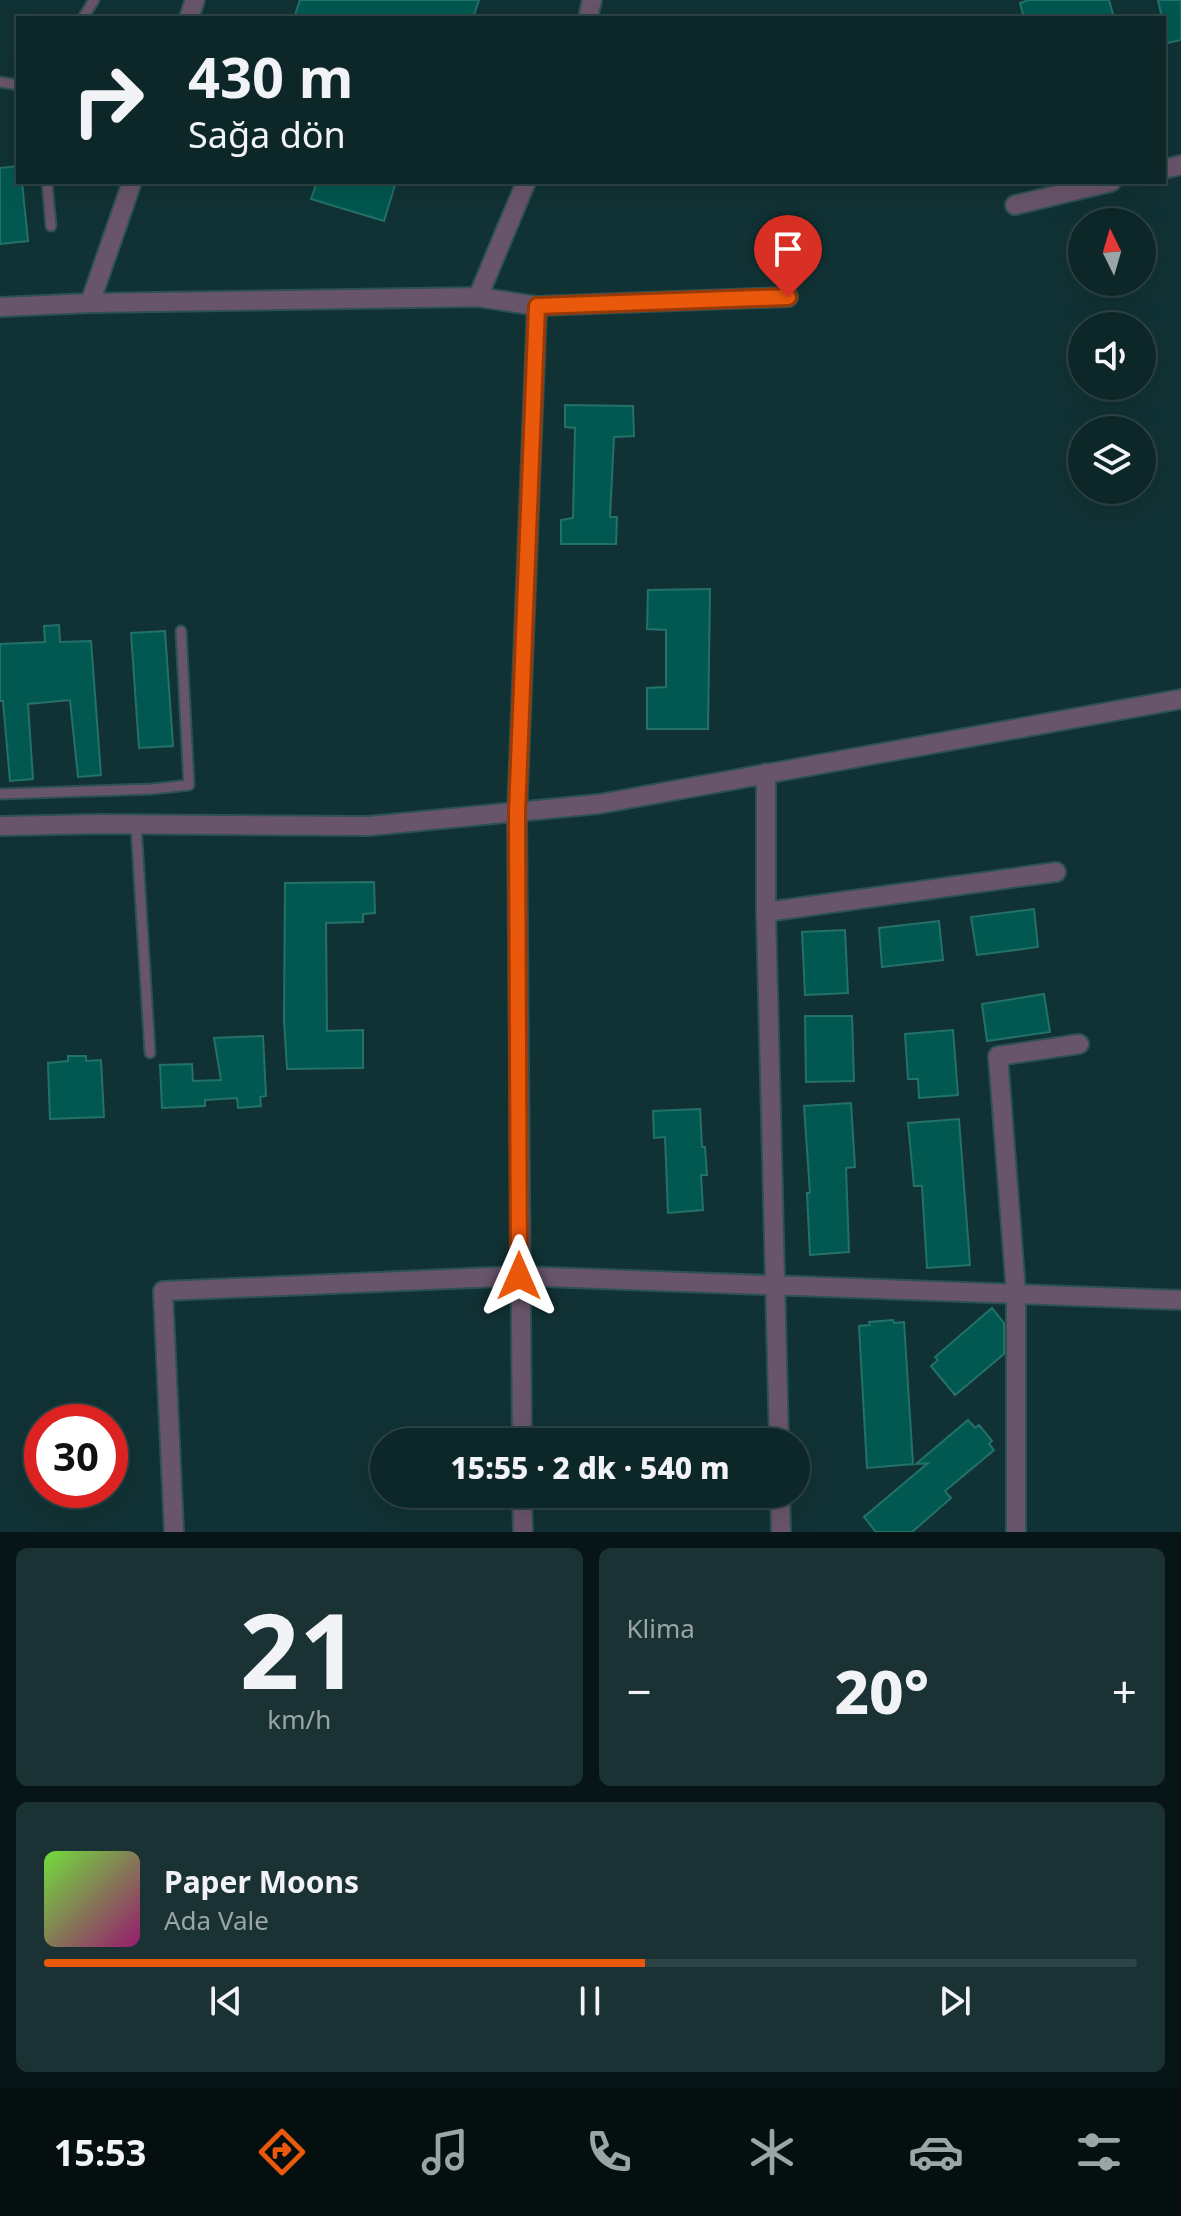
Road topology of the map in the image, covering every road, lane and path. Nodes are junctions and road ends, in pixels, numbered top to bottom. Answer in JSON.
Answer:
{"nodes":[{"id":1,"x":47,"y":184,"type":"edge"},
{"id":2,"x":131,"y":184,"type":"edge"},
{"id":3,"x":525,"y":184,"type":"edge"},
{"id":4,"x":1103,"y":184,"type":"edge"},
{"id":5,"x":1015,"y":205,"type":"dead end"},
{"id":6,"x":51,"y":226,"type":"dead end"},
{"id":7,"x":478,"y":297,"type":"junction"},
{"id":8,"x":788,"y":297,"type":"dead end"},
{"id":9,"x":90,"y":303,"type":"junction"},
{"id":10,"x":537,"y":306,"type":"junction"},
{"id":11,"x":0,"y":307,"type":"edge"},
{"id":12,"x":181,"y":631,"type":"dead end"},
{"id":13,"x":1181,"y":699,"type":"edge"},
{"id":14,"x":766,"y":773,"type":"junction"},
{"id":15,"x":0,"y":794,"type":"edge"},
{"id":16,"x":517,"y":813,"type":"junction"},
{"id":17,"x":136,"y":825,"type":"junction"},
{"id":18,"x":0,"y":826,"type":"edge"},
{"id":19,"x":1056,"y":872,"type":"dead end"},
{"id":20,"x":766,"y":912,"type":"junction"},
{"id":21,"x":1079,"y":1044,"type":"dead end"},
{"id":22,"x":150,"y":1053,"type":"dead end"},
{"id":23,"x":519,"y":1276,"type":"junction"},
{"id":24,"x":775,"y":1286,"type":"junction"},
{"id":25,"x":1016,"y":1292,"type":"junction"},
{"id":26,"x":1181,"y":1300,"type":"edge"},
{"id":27,"x":522,"y":1428,"type":"edge"},
{"id":28,"x":779,"y":1428,"type":"edge"},
{"id":29,"x":522,"y":1508,"type":"edge"},
{"id":30,"x":780,"y":1508,"type":"edge"},
{"id":31,"x":174,"y":1532,"type":"edge"},
{"id":32,"x":523,"y":1532,"type":"edge"},
{"id":33,"x":781,"y":1532,"type":"edge"},
{"id":34,"x":1016,"y":1532,"type":"edge"}],
"edges":[{"from":1,"to":6,"type":"lane"},
{"from":2,"to":9,"type":"street"},
{"from":3,"to":7,"type":"street"},
{"from":4,"to":5,"type":"street"},
{"from":7,"to":9,"type":"street"},
{"from":7,"to":10,"type":"street"},
{"from":8,"to":10,"type":"street"},
{"from":9,"to":11,"type":"street"},
{"from":10,"to":16,"type":"street"},
{"from":12,"to":15,"type":"lane"},
{"from":13,"to":14,"type":"street"},
{"from":14,"to":16,"type":"street"},
{"from":14,"to":20,"type":"street"},
{"from":16,"to":17,"type":"street"},
{"from":16,"to":23,"type":"street"},
{"from":17,"to":18,"type":"street"},
{"from":17,"to":22,"type":"lane"},
{"from":19,"to":20,"type":"street"},
{"from":20,"to":24,"type":"street"},
{"from":21,"to":25,"type":"street"},
{"from":23,"to":24,"type":"street"},
{"from":23,"to":27,"type":"street"},
{"from":23,"to":31,"type":"street"},
{"from":24,"to":25,"type":"street"},
{"from":24,"to":28,"type":"street"},
{"from":25,"to":26,"type":"street"},
{"from":25,"to":34,"type":"street"},
{"from":29,"to":32,"type":"street"},
{"from":30,"to":33,"type":"street"}]}
